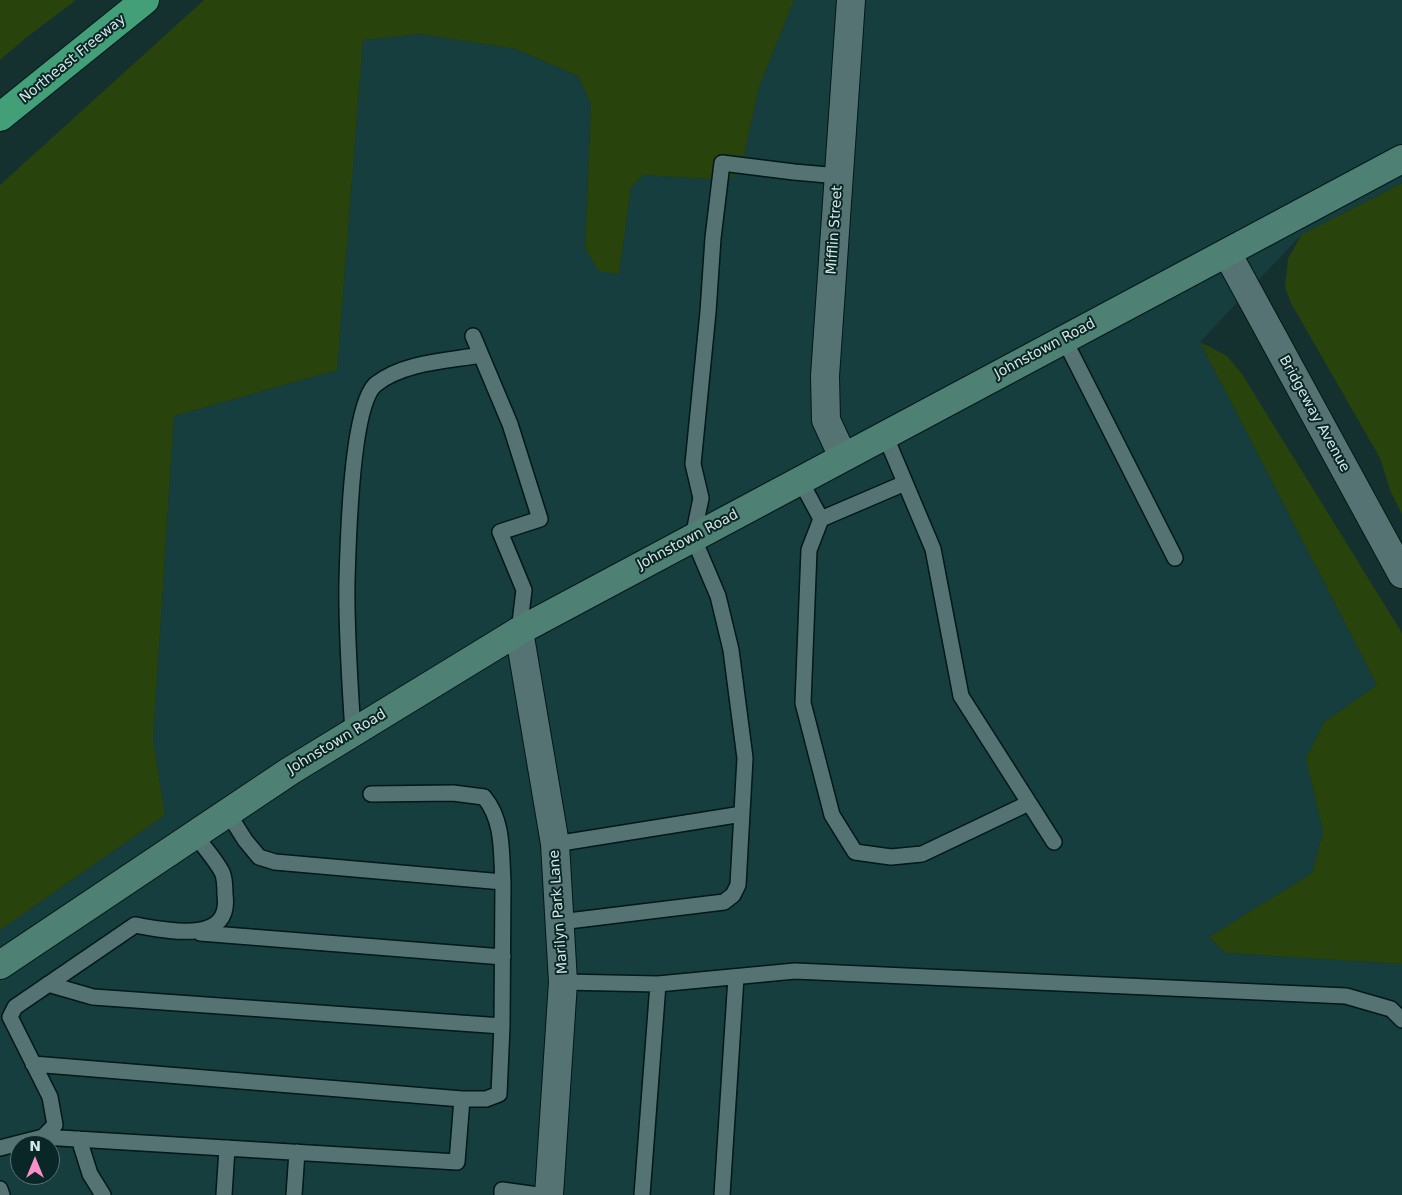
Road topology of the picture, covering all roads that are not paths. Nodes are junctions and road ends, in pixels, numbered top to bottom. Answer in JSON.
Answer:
{"nodes":[{"id":1,"x":145,"y":0,"type":"edge"},
{"id":2,"x":851,"y":0,"type":"edge"},
{"id":3,"x":0,"y":117,"type":"edge"},
{"id":4,"x":1402,"y":158,"type":"edge"},
{"id":5,"x":839,"y":176,"type":"junction"},
{"id":6,"x":1227,"y":253,"type":"junction"},
{"id":7,"x":473,"y":336,"type":"dead end"},
{"id":8,"x":1064,"y":339,"type":"junction"},
{"id":9,"x":481,"y":355,"type":"junction"},
{"id":10,"x":885,"y":435,"type":"junction"},
{"id":11,"x":843,"y":457,"type":"junction"},
{"id":12,"x":800,"y":480,"type":"junction"},
{"id":13,"x":905,"y":483,"type":"junction"},
{"id":14,"x":822,"y":518,"type":"junction"},
{"id":15,"x":693,"y":538,"type":"junction"},
{"id":16,"x":1175,"y":558,"type":"dead end"},
{"id":17,"x":1402,"y":574,"type":"edge"},
{"id":18,"x":519,"y":632,"type":"junction"},
{"id":19,"x":353,"y":733,"type":"junction"},
{"id":20,"x":371,"y":794,"type":"dead end"},
{"id":21,"x":1030,"y":803,"type":"junction"},
{"id":22,"x":228,"y":812,"type":"junction"},
{"id":23,"x":742,"y":814,"type":"junction"},
{"id":24,"x":195,"y":835,"type":"junction"},
{"id":25,"x":1054,"y":842,"type":"dead end"},
{"id":26,"x":555,"y":844,"type":"junction"},
{"id":27,"x":503,"y":882,"type":"junction"},
{"id":28,"x":560,"y":922,"type":"junction"},
{"id":29,"x":188,"y":932,"type":"junction"},
{"id":30,"x":502,"y":957,"type":"junction"},
{"id":31,"x":0,"y":965,"type":"edge"},
{"id":32,"x":736,"y":977,"type":"junction"},
{"id":33,"x":564,"y":982,"type":"junction"},
{"id":34,"x":48,"y":984,"type":"junction"},
{"id":35,"x":658,"y":984,"type":"junction"},
{"id":36,"x":1402,"y":1020,"type":"edge"},
{"id":37,"x":502,"y":1026,"type":"junction"},
{"id":38,"x":33,"y":1064,"type":"junction"},
{"id":39,"x":462,"y":1099,"type":"junction"},
{"id":40,"x":44,"y":1135,"type":"edge"},
{"id":41,"x":60,"y":1137,"type":"edge"},
{"id":42,"x":79,"y":1139,"type":"junction"},
{"id":43,"x":227,"y":1148,"type":"junction"},
{"id":44,"x":297,"y":1152,"type":"junction"},
{"id":45,"x":0,"y":1189,"type":"edge"},
{"id":46,"x":2,"y":1195,"type":"edge"},
{"id":47,"x":103,"y":1195,"type":"edge"},
{"id":48,"x":224,"y":1195,"type":"edge"},
{"id":49,"x":294,"y":1195,"type":"edge"},
{"id":50,"x":502,"y":1195,"type":"edge"},
{"id":51,"x":538,"y":1195,"type":"edge"},
{"id":52,"x":549,"y":1195,"type":"edge"},
{"id":53,"x":642,"y":1195,"type":"edge"},
{"id":54,"x":722,"y":1195,"type":"edge"}],
"edges":[{"from":1,"to":3,"type":"highway","name":"Northeast Freeway"},
{"from":2,"to":5,"type":"street","name":"Mifflin Street"},
{"from":4,"to":6,"type":"main road","name":"Johnstown Road"},
{"from":5,"to":11,"type":"street","name":"Mifflin Street"},
{"from":5,"to":15,"type":"lane"},
{"from":6,"to":8,"type":"main road","name":"Johnstown Road"},
{"from":6,"to":17,"type":"street","name":"Bridgeway Avenue"},
{"from":7,"to":9,"type":"lane"},
{"from":8,"to":10,"type":"main road","name":"Johnstown Road"},
{"from":8,"to":16,"type":"lane"},
{"from":9,"to":18,"type":"lane"},
{"from":9,"to":19,"type":"lane"},
{"from":10,"to":11,"type":"main road","name":"Johnstown Road"},
{"from":10,"to":13,"type":"lane"},
{"from":11,"to":12,"type":"main road","name":"Johnstown Road"},
{"from":12,"to":14,"type":"lane"},
{"from":12,"to":15,"type":"main road","name":"Johnstown Road"},
{"from":13,"to":14,"type":"lane"},
{"from":13,"to":21,"type":"lane"},
{"from":14,"to":21,"type":"lane"},
{"from":15,"to":18,"type":"main road","name":"Johnstown Road"},
{"from":15,"to":23,"type":"lane"},
{"from":18,"to":19,"type":"main road","name":"Johnstown Road"},
{"from":18,"to":26,"type":"street","name":"Marilyn Park Lane"},
{"from":19,"to":22,"type":"main road","name":"Johnstown Road"},
{"from":20,"to":27,"type":"lane"},
{"from":21,"to":25,"type":"lane"},
{"from":22,"to":24,"type":"main road","name":"Johnstown Road"},
{"from":22,"to":27,"type":"lane"},
{"from":23,"to":26,"type":"lane"},
{"from":23,"to":28,"type":"lane"},
{"from":24,"to":29,"type":"lane"},
{"from":24,"to":31,"type":"main road","name":"Johnstown Road"},
{"from":26,"to":28,"type":"street","name":"Marilyn Park Lane"},
{"from":27,"to":30,"type":"lane"},
{"from":28,"to":33,"type":"street","name":"Marilyn Park Lane"},
{"from":29,"to":30,"type":"lane"},
{"from":29,"to":34,"type":"lane"},
{"from":30,"to":37,"type":"lane"},
{"from":32,"to":35,"type":"lane"},
{"from":32,"to":36,"type":"lane"},
{"from":32,"to":54,"type":"lane"},
{"from":33,"to":35,"type":"lane"},
{"from":33,"to":52,"type":"street","name":"Marilyn Park Lane"},
{"from":34,"to":37,"type":"lane"},
{"from":34,"to":38,"type":"lane"},
{"from":35,"to":53,"type":"lane"},
{"from":37,"to":39,"type":"lane"},
{"from":38,"to":39,"type":"lane"},
{"from":38,"to":40,"type":"lane"},
{"from":39,"to":44,"type":"lane"},
{"from":41,"to":42,"type":"lane"},
{"from":42,"to":43,"type":"lane"},
{"from":42,"to":47,"type":"lane"},
{"from":43,"to":44,"type":"lane"},
{"from":43,"to":48,"type":"lane"},
{"from":44,"to":49,"type":"lane"},
{"from":45,"to":46,"type":"lane"},
{"from":50,"to":51,"type":"lane"}]}
